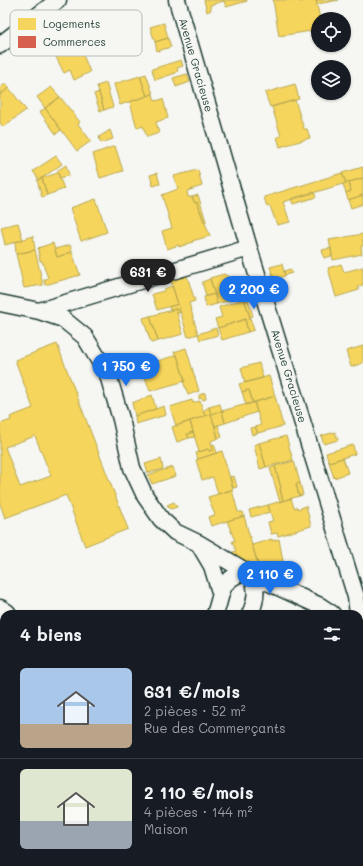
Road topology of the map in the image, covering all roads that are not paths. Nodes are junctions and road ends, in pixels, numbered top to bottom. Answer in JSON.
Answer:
{"nodes":[{"id":1,"x":58,"y":0,"type":"edge"},
{"id":2,"x":177,"y":0,"type":"edge"},
{"id":3,"x":45,"y":10,"type":"edge"},
{"id":4,"x":10,"y":37,"type":"edge"},
{"id":5,"x":0,"y":45,"type":"edge"},
{"id":6,"x":249,"y":248,"type":"junction"},
{"id":7,"x":0,"y":303,"type":"edge"},
{"id":8,"x":39,"y":311,"type":"junction"},
{"id":9,"x":198,"y":543,"type":"junction"},
{"id":10,"x":248,"y":573,"type":"junction"},
{"id":11,"x":220,"y":605,"type":"edge"},
{"id":12,"x":252,"y":610,"type":"edge"},
{"id":13,"x":326,"y":610,"type":"edge"},
{"id":14,"x":358,"y":610,"type":"edge"}],
"edges":[{"from":1,"to":3,"type":"street"},
{"from":2,"to":6,"type":"street","name":"Avenue Gracieuse"},
{"from":4,"to":5,"type":"street"},
{"from":6,"to":8,"type":"street"},
{"from":6,"to":14,"type":"street","name":"Avenue Gracieuse"},
{"from":7,"to":8,"type":"street"},
{"from":8,"to":9,"type":"street"},
{"from":9,"to":10,"type":"street"},
{"from":9,"to":11,"type":"street"},
{"from":10,"to":11,"type":"street"},
{"from":10,"to":12,"type":"street"},
{"from":10,"to":13,"type":"street"}]}
